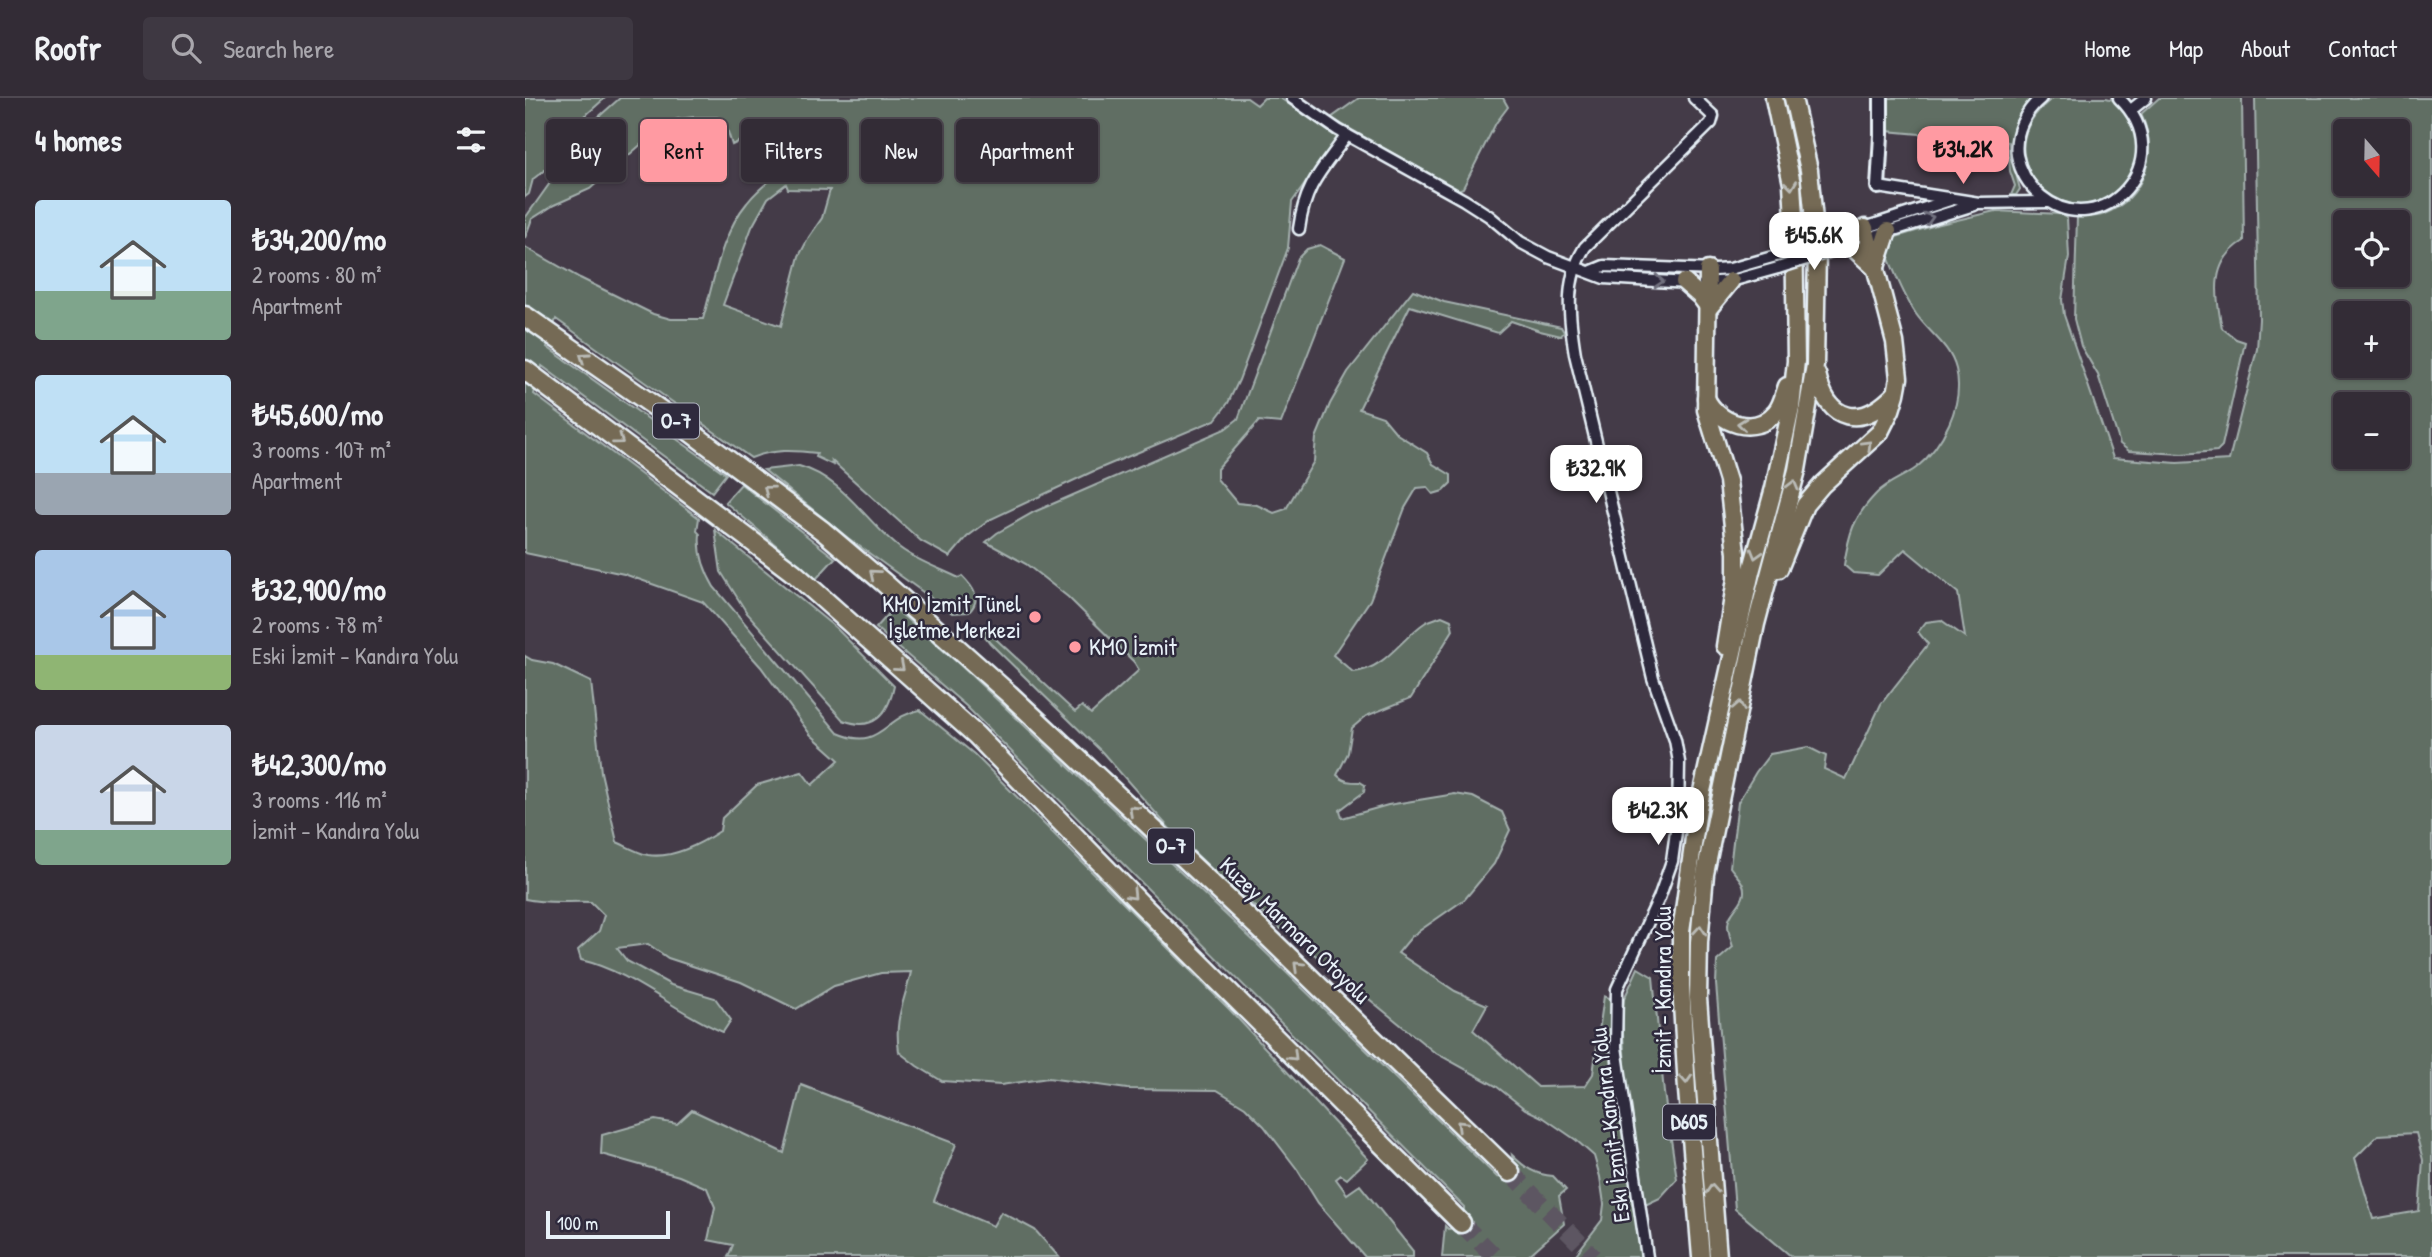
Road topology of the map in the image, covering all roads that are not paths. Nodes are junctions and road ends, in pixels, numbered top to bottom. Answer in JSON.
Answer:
{"nodes":[{"id":1,"x":1292,"y":98,"type":"edge"},
{"id":2,"x":1695,"y":98,"type":"edge"},
{"id":3,"x":1774,"y":98,"type":"edge"},
{"id":4,"x":1793,"y":98,"type":"edge"},
{"id":5,"x":1881,"y":98,"type":"edge"},
{"id":6,"x":2041,"y":98,"type":"edge"},
{"id":7,"x":2119,"y":98,"type":"edge"},
{"id":8,"x":2146,"y":98,"type":"edge"},
{"id":9,"x":2131,"y":110,"type":"junction"},
{"id":10,"x":1347,"y":135,"type":"junction"},
{"id":11,"x":1878,"y":187,"type":"joint"},
{"id":12,"x":1951,"y":200,"type":"junction"},
{"id":13,"x":2048,"y":202,"type":"junction"},
{"id":14,"x":1979,"y":203,"type":"junction"},
{"id":15,"x":1299,"y":229,"type":"dead end"},
{"id":16,"x":1888,"y":231,"type":"junction"},
{"id":17,"x":1866,"y":233,"type":"junction"},
{"id":18,"x":1844,"y":242,"type":"junction"},
{"id":19,"x":1575,"y":266,"type":"junction"},
{"id":20,"x":1876,"y":269,"type":"junction"},
{"id":21,"x":1592,"y":271,"type":"junction"},
{"id":22,"x":1708,"y":277,"type":"junction"},
{"id":23,"x":1731,"y":281,"type":"junction"},
{"id":24,"x":1683,"y":282,"type":"junction"},
{"id":25,"x":1709,"y":308,"type":"junction"},
{"id":26,"x":525,"y":316,"type":"edge"},
{"id":27,"x":1795,"y":361,"type":"junction"},
{"id":28,"x":1815,"y":365,"type":"junction"},
{"id":29,"x":525,"y":370,"type":"edge"},
{"id":30,"x":1896,"y":394,"type":"junction"},
{"id":31,"x":1705,"y":396,"type":"junction"},
{"id":32,"x":1756,"y":624,"type":"junction"},
{"id":33,"x":1725,"y":684,"type":"junction"},
{"id":34,"x":1510,"y":1172,"type":"tunnel mouth"},
{"id":35,"x":1461,"y":1223,"type":"tunnel mouth"},
{"id":36,"x":1647,"y":1257,"type":"edge"},
{"id":37,"x":1701,"y":1257,"type":"edge"},
{"id":38,"x":1717,"y":1257,"type":"edge"}],
"edges":[{"from":1,"to":10,"type":"street"},
{"from":2,"to":19,"type":"street"},
{"from":3,"to":27,"type":"highway","one_way":true},
{"from":4,"to":28,"type":"highway"},
{"from":5,"to":11,"type":"street"},
{"from":6,"to":13,"type":"street"},
{"from":7,"to":9,"type":"street"},
{"from":8,"to":9,"type":"street"},
{"from":9,"to":13,"type":"street"},
{"from":10,"to":15,"type":"street"},
{"from":10,"to":19,"type":"street"},
{"from":11,"to":12,"type":"street"},
{"from":12,"to":14,"type":"street"},
{"from":12,"to":17,"type":"street"},
{"from":13,"to":14,"type":"street"},
{"from":16,"to":14,"type":"street","one_way":true},
{"from":16,"to":17,"type":"street"},
{"from":16,"to":20,"type":"highway"},
{"from":17,"to":18,"type":"street"},
{"from":17,"to":20,"type":"highway"},
{"from":18,"to":20,"type":"highway"},
{"from":18,"to":22,"type":"street","bridge":true},
{"from":18,"to":23,"type":"street","bridge":true},
{"from":19,"to":21,"type":"street"},
{"from":19,"to":36,"type":"street","name":"Eskı İzmit-Kandıra Yolu"},
{"from":20,"to":30,"type":"highway"},
{"from":21,"to":22,"type":"street"},
{"from":21,"to":24,"type":"street","one_way":true},
{"from":22,"to":23,"type":"street"},
{"from":22,"to":24,"type":"street"},
{"from":22,"to":25,"type":"highway"},
{"from":23,"to":25,"type":"highway"},
{"from":24,"to":25,"type":"highway"},
{"from":25,"to":31,"type":"highway"},
{"from":34,"to":26,"type":"highway","name":"Kuzey Marmara Otoyolu","number":"O-7","one_way":true},
{"from":27,"to":31,"type":"highway","one_way":true},
{"from":27,"to":33,"type":"highway","one_way":true},
{"from":28,"to":30,"type":"highway"},
{"from":32,"to":28,"type":"highway","one_way":true},
{"from":29,"to":35,"type":"highway","number":"O-7","one_way":true},
{"from":32,"to":30,"type":"highway","one_way":true},
{"from":31,"to":33,"type":"highway"},
{"from":38,"to":32,"type":"highway","one_way":true},
{"from":33,"to":37,"type":"highway","name":"İzmit - Kandıra Yolu","number":"D605","one_way":true}]}
